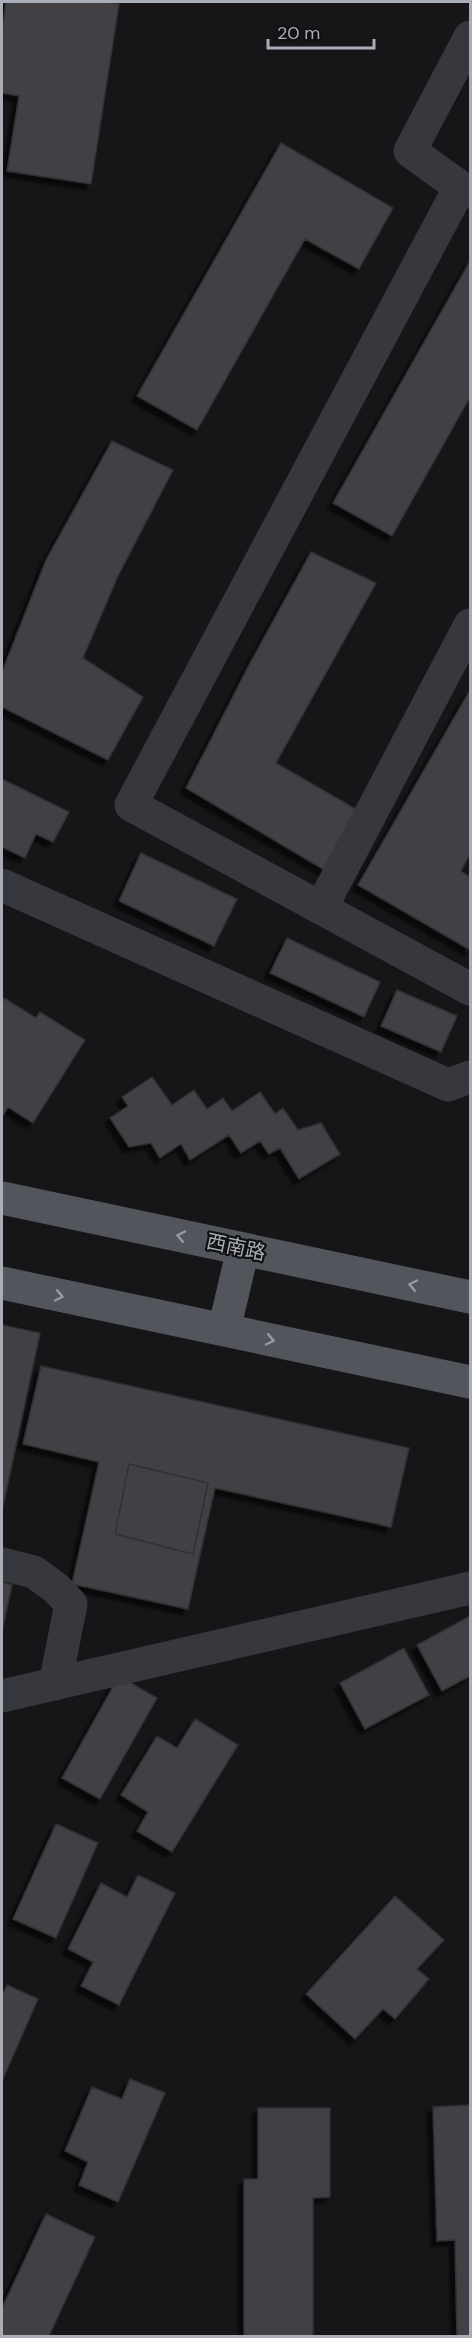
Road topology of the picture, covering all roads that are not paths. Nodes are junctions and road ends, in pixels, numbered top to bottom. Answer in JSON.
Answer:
{"nodes":[{"id":1,"x":471,"y":37,"type":"edge"},
{"id":2,"x":465,"y":189,"type":"edge"},
{"id":3,"x":471,"y":625,"type":"edge"},
{"id":4,"x":2,"y":885,"type":"edge"},
{"id":5,"x":321,"y":908,"type":"junction"},
{"id":6,"x":471,"y":989,"type":"edge"},
{"id":7,"x":471,"y":1077,"type":"edge"},
{"id":8,"x":2,"y":1198,"type":"edge"},
{"id":9,"x":243,"y":1249,"type":"junction"},
{"id":10,"x":2,"y":1284,"type":"edge"},
{"id":11,"x":471,"y":1297,"type":"edge"},
{"id":12,"x":224,"y":1330,"type":"junction"},
{"id":13,"x":471,"y":1382,"type":"edge"},
{"id":14,"x":2,"y":1564,"type":"edge"},
{"id":15,"x":471,"y":1588,"type":"edge"},
{"id":16,"x":55,"y":1684,"type":"junction"},
{"id":17,"x":2,"y":1696,"type":"edge"}],
"edges":[{"from":1,"to":2,"type":"street"},
{"from":2,"to":5,"type":"street"},
{"from":3,"to":5,"type":"street"},
{"from":4,"to":7,"type":"street"},
{"from":5,"to":6,"type":"street"},
{"from":9,"to":8,"type":"main road","name":"西南路","one_way":true},
{"from":11,"to":9,"type":"main road","name":"西南路","one_way":true},
{"from":9,"to":12,"type":"main road"},
{"from":10,"to":12,"type":"main road","one_way":true},
{"from":12,"to":13,"type":"main road","one_way":true},
{"from":14,"to":16,"type":"street"},
{"from":15,"to":16,"type":"street"},
{"from":16,"to":17,"type":"street"}]}
